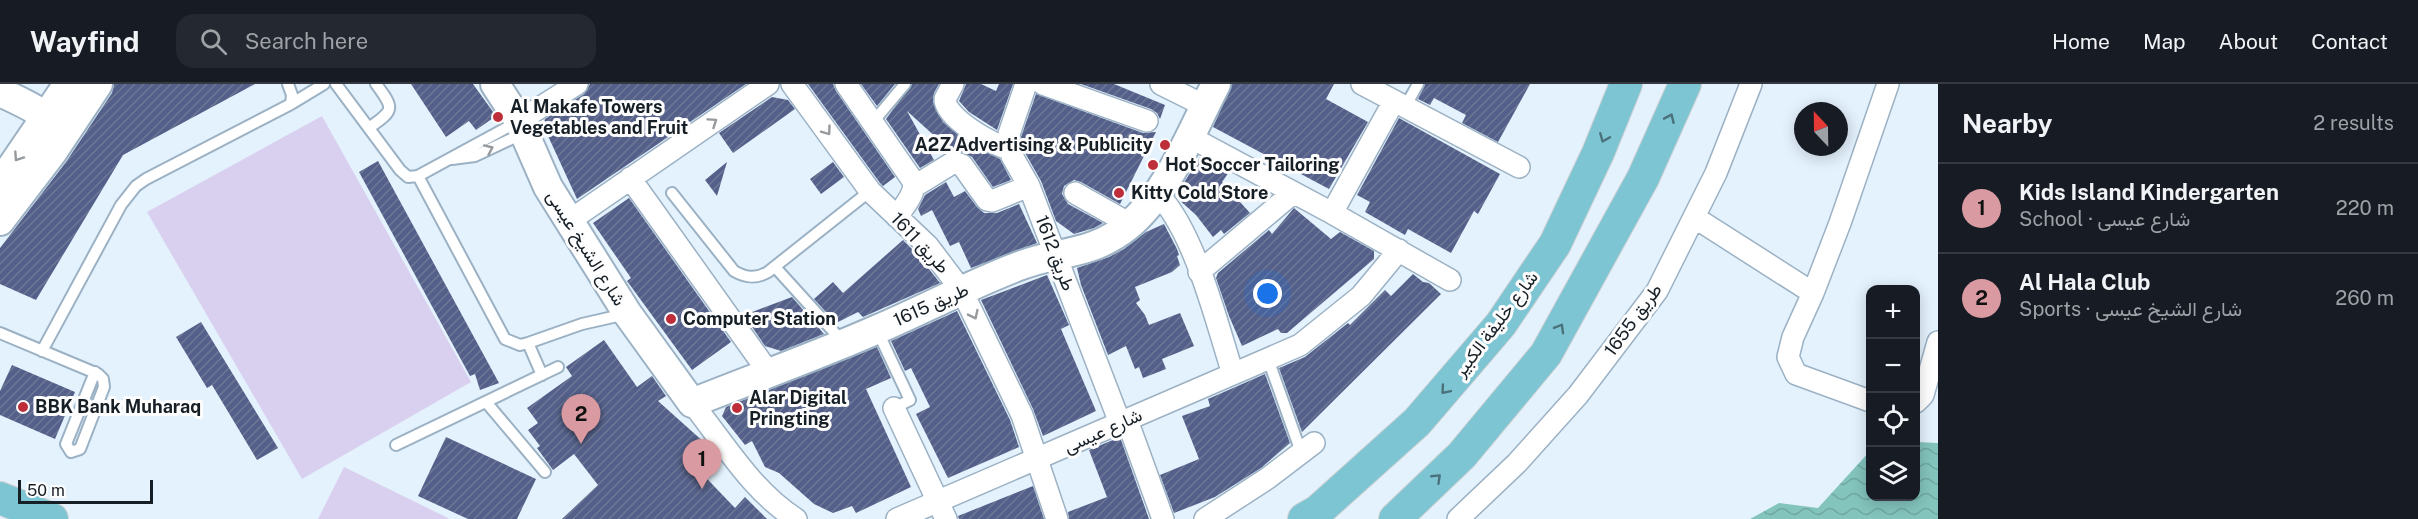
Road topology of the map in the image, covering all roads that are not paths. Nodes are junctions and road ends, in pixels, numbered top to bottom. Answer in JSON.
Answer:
{"nodes":[{"id":1,"x":7,"y":84,"type":"edge"},
{"id":2,"x":68,"y":84,"type":"edge"},
{"id":3,"x":98,"y":84,"type":"edge"},
{"id":4,"x":288,"y":84,"type":"edge"},
{"id":5,"x":324,"y":84,"type":"edge"},
{"id":6,"x":336,"y":84,"type":"edge"},
{"id":7,"x":376,"y":84,"type":"edge"},
{"id":8,"x":495,"y":84,"type":"edge"},
{"id":9,"x":577,"y":84,"type":"edge"},
{"id":10,"x":768,"y":84,"type":"edge"},
{"id":11,"x":792,"y":84,"type":"edge"},
{"id":12,"x":846,"y":84,"type":"edge"},
{"id":13,"x":905,"y":84,"type":"edge"},
{"id":14,"x":953,"y":84,"type":"edge"},
{"id":15,"x":1026,"y":84,"type":"edge"},
{"id":16,"x":1043,"y":84,"type":"edge"},
{"id":17,"x":1161,"y":84,"type":"edge"},
{"id":18,"x":1362,"y":84,"type":"edge"},
{"id":19,"x":1418,"y":84,"type":"edge"},
{"id":20,"x":1626,"y":84,"type":"edge"},
{"id":21,"x":1685,"y":84,"type":"edge"},
{"id":22,"x":1751,"y":84,"type":"edge"},
{"id":23,"x":1888,"y":84,"type":"edge"},
{"id":24,"x":0,"y":85,"type":"edge"},
{"id":25,"x":0,"y":92,"type":"edge"},
{"id":26,"x":1211,"y":95,"type":"edge"},
{"id":27,"x":291,"y":104,"type":"junction"},
{"id":28,"x":1400,"y":104,"type":"junction"},
{"id":29,"x":0,"y":110,"type":"edge"},
{"id":30,"x":873,"y":122,"type":"junction"},
{"id":31,"x":1146,"y":122,"type":"dead end"},
{"id":32,"x":369,"y":127,"type":"junction"},
{"id":33,"x":522,"y":127,"type":"junction"},
{"id":34,"x":52,"y":131,"type":"junction"},
{"id":35,"x":1190,"y":137,"type":"junction"},
{"id":36,"x":1009,"y":149,"type":"junction"},
{"id":37,"x":1519,"y":167,"type":"dead end"},
{"id":38,"x":418,"y":176,"type":"junction"},
{"id":39,"x":630,"y":178,"type":"junction"},
{"id":40,"x":0,"y":184,"type":"edge"},
{"id":41,"x":915,"y":186,"type":"junction"},
{"id":42,"x":1029,"y":186,"type":"junction"},
{"id":43,"x":870,"y":191,"type":"junction"},
{"id":44,"x":672,"y":193,"type":"dead end"},
{"id":45,"x":1075,"y":193,"type":"dead end"},
{"id":46,"x":1157,"y":193,"type":"junction"},
{"id":47,"x":1293,"y":193,"type":"junction"},
{"id":48,"x":1332,"y":213,"type":"junction"},
{"id":49,"x":897,"y":217,"type":"junction"},
{"id":50,"x":1694,"y":217,"type":"junction"},
{"id":51,"x":0,"y":221,"type":"edge"},
{"id":52,"x":569,"y":221,"type":"junction"},
{"id":53,"x":1130,"y":224,"type":"junction"},
{"id":54,"x":1399,"y":250,"type":"junction"},
{"id":55,"x":1057,"y":256,"type":"junction"},
{"id":56,"x":776,"y":267,"type":"junction"},
{"id":57,"x":1199,"y":272,"type":"junction"},
{"id":58,"x":1450,"y":280,"type":"dead end"},
{"id":59,"x":962,"y":291,"type":"junction"},
{"id":60,"x":1814,"y":293,"type":"junction"},
{"id":61,"x":627,"y":314,"type":"junction"},
{"id":62,"x":877,"y":329,"type":"junction"},
{"id":63,"x":0,"y":333,"type":"edge"},
{"id":64,"x":1938,"y":342,"type":"edge"},
{"id":65,"x":528,"y":343,"type":"junction"},
{"id":66,"x":844,"y":343,"type":"junction"},
{"id":67,"x":42,"y":351,"type":"junction"},
{"id":68,"x":1268,"y":359,"type":"junction"},
{"id":69,"x":558,"y":367,"type":"dead end"},
{"id":70,"x":95,"y":372,"type":"junction"},
{"id":71,"x":769,"y":373,"type":"junction"},
{"id":72,"x":1233,"y":374,"type":"junction"},
{"id":73,"x":542,"y":375,"type":"junction"},
{"id":74,"x":1920,"y":398,"type":"edge"},
{"id":75,"x":1866,"y":400,"type":"edge"},
{"id":76,"x":486,"y":402,"type":"junction"},
{"id":77,"x":692,"y":403,"type":"junction"},
{"id":78,"x":894,"y":408,"type":"joint"},
{"id":79,"x":1124,"y":422,"type":"junction"},
{"id":80,"x":396,"y":445,"type":"dead end"},
{"id":81,"x":1307,"y":448,"type":"joint"},
{"id":82,"x":1037,"y":459,"type":"junction"},
{"id":83,"x":545,"y":472,"type":"dead end"},
{"id":84,"x":4,"y":499,"type":"edge"},
{"id":85,"x":943,"y":511,"type":"edge"},
{"id":86,"x":785,"y":516,"type":"edge"},
{"id":87,"x":52,"y":519,"type":"edge"},
{"id":88,"x":897,"y":519,"type":"edge"},
{"id":89,"x":1057,"y":519,"type":"edge"},
{"id":90,"x":1163,"y":519,"type":"edge"},
{"id":91,"x":1205,"y":519,"type":"edge"},
{"id":92,"x":1304,"y":519,"type":"edge"},
{"id":93,"x":1395,"y":519,"type":"edge"},
{"id":94,"x":1458,"y":519,"type":"edge"}],
"edges":[{"from":1,"to":24,"type":"street"},
{"from":2,"to":34,"type":"street"},
{"from":3,"to":34,"type":"street"},
{"from":4,"to":27,"type":"lane"},
{"from":5,"to":27,"type":"lane"},
{"from":6,"to":32,"type":"lane"},
{"from":7,"to":32,"type":"lane"},
{"from":8,"to":33,"type":"street","name":"شارع الشيخ عيسى"},
{"from":9,"to":33,"type":"street"},
{"from":39,"to":10,"type":"street","one_way":true},
{"from":11,"to":43,"type":"street","name":"طريق 1611","one_way":true},
{"from":12,"to":30,"type":"street"},
{"from":13,"to":30,"type":"lane"},
{"from":14,"to":36,"type":"street"},
{"from":15,"to":36,"type":"street"},
{"from":16,"to":31,"type":"street"},
{"from":17,"to":26,"type":"street"},
{"from":18,"to":28,"type":"street"},
{"from":19,"to":28,"type":"lane"},
{"from":20,"to":92,"type":"main road","name":"شارع خليفة الكبير","one_way":true},
{"from":93,"to":21,"type":"main road","one_way":true},
{"from":22,"to":50,"type":"street","name":"طريق 1655"},
{"from":23,"to":60,"type":"street"},
{"from":25,"to":34,"type":"street"},
{"from":26,"to":35,"type":"street","name":"طريق 1615"},
{"from":27,"to":67,"type":"lane"},
{"from":28,"to":37,"type":"street"},
{"from":28,"to":48,"type":"street"},
{"from":29,"to":34,"type":"street"},
{"from":30,"to":41,"type":"street"},
{"from":32,"to":38,"type":"lane"},
{"from":33,"to":38,"type":"lane"},
{"from":33,"to":52,"type":"street","name":"شارع الشيخ عيسى"},
{"from":34,"to":40,"type":"street","one_way":true},
{"from":34,"to":51,"type":"street"},
{"from":35,"to":46,"type":"street","name":"طريق 1615"},
{"from":35,"to":47,"type":"street"},
{"from":36,"to":42,"type":"street","name":"طريق 1612"},
{"from":38,"to":65,"type":"lane"},
{"from":39,"to":52,"type":"street"},
{"from":39,"to":71,"type":"street"},
{"from":41,"to":42,"type":"street"},
{"from":41,"to":49,"type":"street"},
{"from":42,"to":55,"type":"street","name":"طريق 1612"},
{"from":43,"to":49,"type":"street","name":"طريق 1611"},
{"from":43,"to":56,"type":"lane"},
{"from":44,"to":56,"type":"lane"},
{"from":45,"to":53,"type":"street"},
{"from":46,"to":53,"type":"street","name":"طريق 1615"},
{"from":46,"to":57,"type":"street"},
{"from":47,"to":48,"type":"street"},
{"from":47,"to":57,"type":"street"},
{"from":48,"to":54,"type":"street"},
{"from":49,"to":59,"type":"street","name":"طريق 1611"},
{"from":50,"to":60,"type":"street"},
{"from":50,"to":94,"type":"street","name":"طريق 1655"},
{"from":52,"to":61,"type":"street","name":"شارع الشيخ عيسى"},
{"from":53,"to":55,"type":"street","name":"طريق 1615"},
{"from":54,"to":58,"type":"street"},
{"from":54,"to":68,"type":"street","name":"شارع عيسى"},
{"from":55,"to":59,"type":"street","name":"طريق 1615"},
{"from":55,"to":79,"type":"street","name":"طريق 1612"},
{"from":56,"to":66,"type":"lane"},
{"from":57,"to":72,"type":"street"},
{"from":59,"to":62,"type":"street","name":"طريق 1615"},
{"from":59,"to":82,"type":"street","name":"طريق 1611","one_way":true},
{"from":60,"to":75,"type":"street"},
{"from":61,"to":65,"type":"lane"},
{"from":61,"to":77,"type":"street","name":"شارع الشيخ عيسى"},
{"from":62,"to":66,"type":"street","name":"طريق 1615"},
{"from":62,"to":78,"type":"lane"},
{"from":63,"to":67,"type":"lane"},
{"from":64,"to":74,"type":"street"},
{"from":65,"to":73,"type":"lane"},
{"from":66,"to":71,"type":"street","name":"طريق 1615"},
{"from":67,"to":70,"type":"lane"},
{"from":68,"to":72,"type":"street","name":"شارع عيسى"},
{"from":68,"to":81,"type":"lane"},
{"from":69,"to":73,"type":"lane"},
{"from":70,"to":70,"type":"lane"},
{"from":71,"to":77,"type":"street","name":"طريق 1615"},
{"from":72,"to":79,"type":"street","name":"شارع عيسى"},
{"from":73,"to":76,"type":"lane"},
{"from":76,"to":80,"type":"lane"},
{"from":76,"to":83,"type":"lane"},
{"from":77,"to":86,"type":"street"},
{"from":78,"to":85,"type":"street"},
{"from":79,"to":82,"type":"street","name":"شارع عيسى"},
{"from":79,"to":90,"type":"street","name":"طريق 1612"},
{"from":81,"to":91,"type":"street"},
{"from":82,"to":85,"type":"street","name":"شارع عيسى"},
{"from":82,"to":89,"type":"street","name":"طريق 1611"},
{"from":84,"to":87,"type":"main road"},
{"from":85,"to":88,"type":"street","name":"شارع عيسى"}]}
